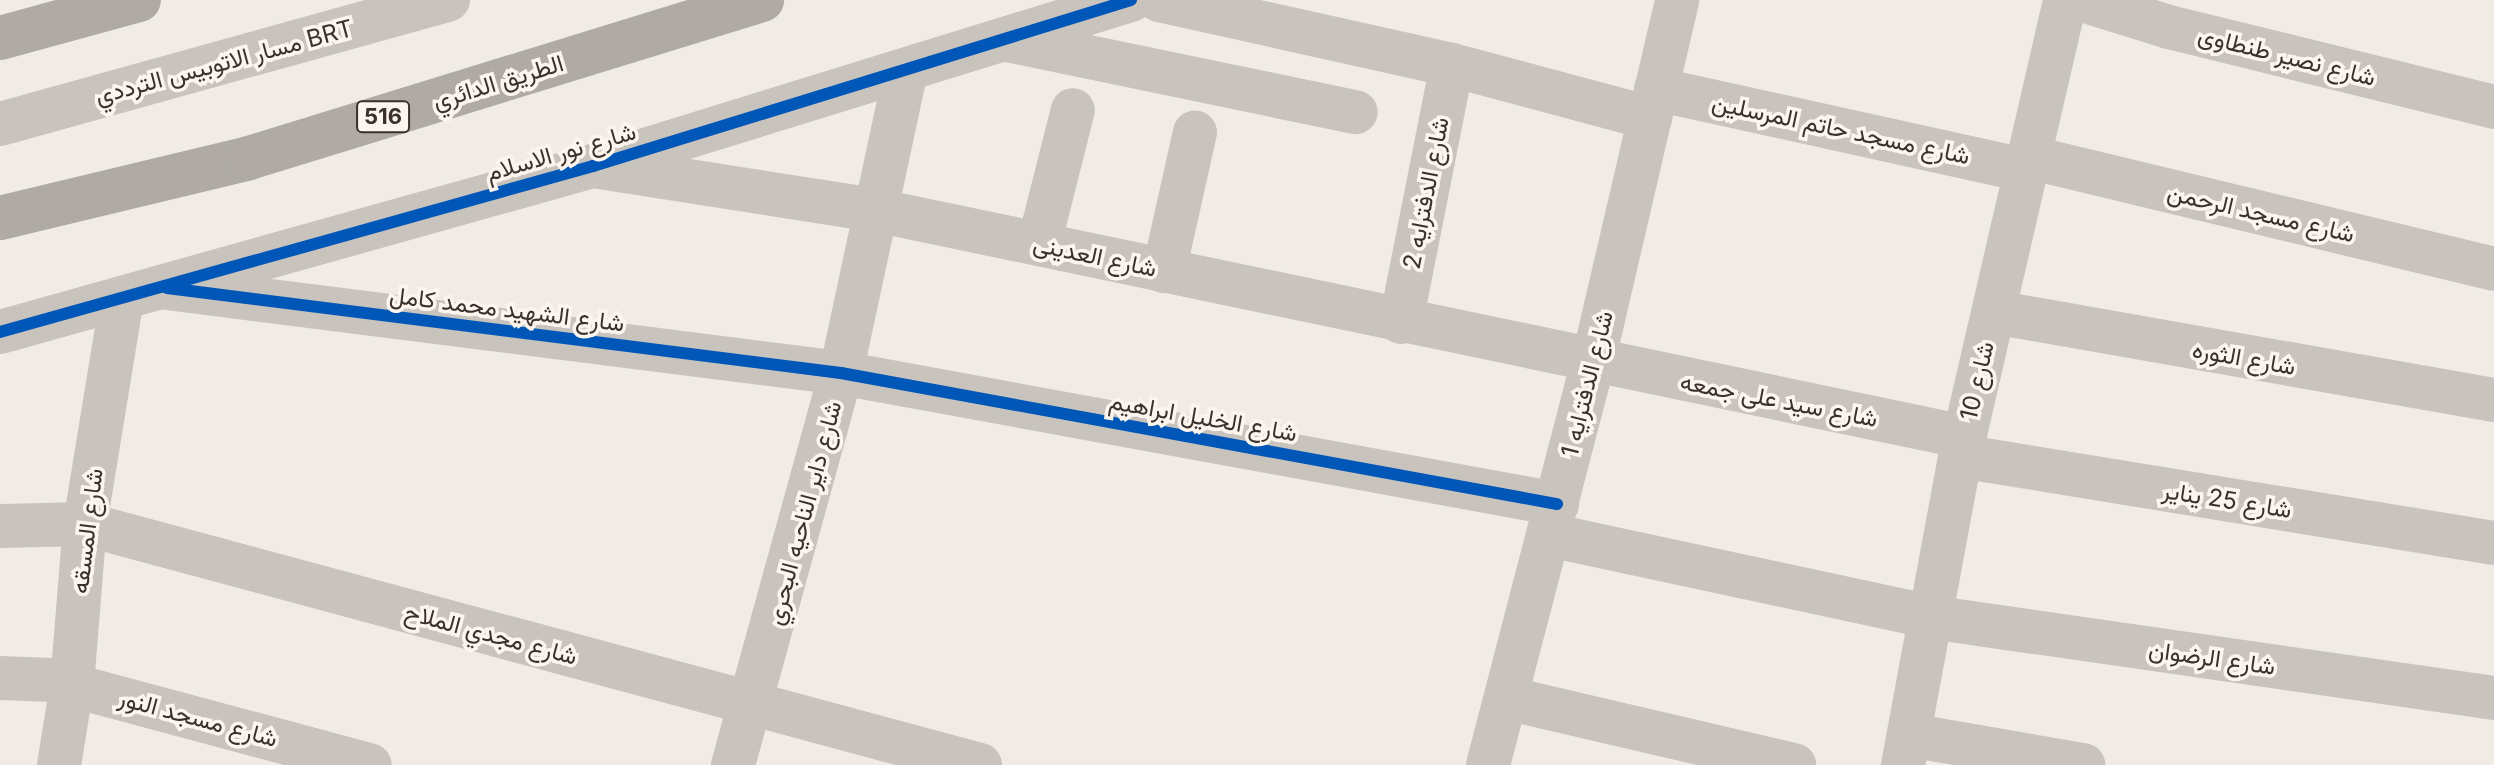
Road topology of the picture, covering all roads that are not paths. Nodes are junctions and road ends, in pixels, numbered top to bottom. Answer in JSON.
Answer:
{"nodes":[{"id":1,"x":139,"y":0,"type":"edge"},
{"id":2,"x":448,"y":0,"type":"edge"},
{"id":3,"x":762,"y":0,"type":"edge"},
{"id":4,"x":1131,"y":0,"type":"edge"},
{"id":5,"x":1159,"y":0,"type":"edge"},
{"id":6,"x":1677,"y":0,"type":"edge"},
{"id":7,"x":2065,"y":0,"type":"edge"},
{"id":8,"x":2082,"y":0,"type":"edge"},
{"id":9,"x":0,"y":38,"type":"edge"},
{"id":10,"x":1005,"y":40,"type":"junction"},
{"id":11,"x":1452,"y":65,"type":"junction"},
{"id":12,"x":906,"y":71,"type":"junction"},
{"id":13,"x":1653,"y":103,"type":"junction"},
{"id":14,"x":2494,"y":107,"type":"edge"},
{"id":15,"x":1073,"y":110,"type":"dead end"},
{"id":16,"x":1356,"y":112,"type":"dead end"},
{"id":17,"x":0,"y":124,"type":"edge"},
{"id":18,"x":1195,"y":132,"type":"dead end"},
{"id":19,"x":2027,"y":164,"type":"junction"},
{"id":20,"x":593,"y":166,"type":"junction"},
{"id":21,"x":875,"y":210,"type":"junction"},
{"id":22,"x":0,"y":218,"type":"edge"},
{"id":23,"x":1039,"y":244,"type":"junction"},
{"id":24,"x":2494,"y":269,"type":"edge"},
{"id":25,"x":1164,"y":271,"type":"junction"},
{"id":26,"x":167,"y":288,"type":"junction"},
{"id":27,"x":122,"y":298,"type":"junction"},
{"id":28,"x":1994,"y":312,"type":"junction"},
{"id":29,"x":1401,"y":322,"type":"junction"},
{"id":30,"x":0,"y":332,"type":"edge"},
{"id":31,"x":1593,"y":362,"type":"junction"},
{"id":32,"x":841,"y":373,"type":"junction"},
{"id":33,"x":2494,"y":400,"type":"edge"},
{"id":34,"x":1962,"y":447,"type":"junction"},
{"id":35,"x":1553,"y":520,"type":"junction"},
{"id":36,"x":85,"y":524,"type":"junction"},
{"id":37,"x":0,"y":526,"type":"edge"},
{"id":38,"x":2494,"y":543,"type":"edge"},
{"id":39,"x":1930,"y":617,"type":"junction"},
{"id":40,"x":0,"y":678,"type":"edge"},
{"id":41,"x":72,"y":685,"type":"junction"},
{"id":42,"x":1506,"y":698,"type":"junction"},
{"id":43,"x":2494,"y":698,"type":"edge"},
{"id":44,"x":753,"y":705,"type":"junction"},
{"id":45,"x":1906,"y":750,"type":"edge"},
{"id":46,"x":59,"y":765,"type":"edge"},
{"id":47,"x":370,"y":765,"type":"edge"},
{"id":48,"x":733,"y":765,"type":"edge"},
{"id":49,"x":980,"y":765,"type":"edge"},
{"id":50,"x":1488,"y":765,"type":"edge"},
{"id":51,"x":1794,"y":765,"type":"edge"},
{"id":52,"x":2083,"y":765,"type":"edge"}],
"edges":[{"from":1,"to":9,"type":"highway"},
{"from":2,"to":17,"type":"street","name":"مسار الاتوبيس الترددي BRT"},
{"from":3,"to":22,"type":"highway","name":"الطريق الدائري","number":"516"},
{"from":4,"to":10,"type":"street","name":"شارع نور الاسلام"},
{"from":5,"to":11,"type":"street","name":"شارع مسجد حاتم المرسلين"},
{"from":6,"to":13,"type":"street","name":"شارع الدفترايه 1"},
{"from":7,"to":19,"type":"street","name":"شارع 10"},
{"from":8,"to":14,"type":"street","name":"شارع نصير طنطاوى"},
{"from":10,"to":12,"type":"street","name":"شارع نور الاسلام"},
{"from":10,"to":16,"type":"street"},
{"from":11,"to":13,"type":"street","name":"شارع مسجد حاتم المرسلين"},
{"from":11,"to":29,"type":"street","name":"شارع الدفترايه 2"},
{"from":12,"to":20,"type":"street","name":"شارع نور الاسلام"},
{"from":12,"to":21,"type":"street","name":"شارع داير الناحيه البحري"},
{"from":13,"to":19,"type":"street","name":"شارع مسجد حاتم المرسلين"},
{"from":13,"to":31,"type":"street","name":"شارع الدفترايه 1"},
{"from":15,"to":23,"type":"street"},
{"from":18,"to":25,"type":"street"},
{"from":19,"to":24,"type":"street","name":"شارع مسجد الرحمن"},
{"from":19,"to":28,"type":"street","name":"شارع 10"},
{"from":20,"to":21,"type":"street","name":"شارع العدينى"},
{"from":20,"to":26,"type":"street","name":"شارع نور الاسلام"},
{"from":21,"to":23,"type":"street","name":"شارع العدينى"},
{"from":21,"to":32,"type":"street","name":"شارع داير الناحيه البحري"},
{"from":23,"to":25,"type":"street","name":"شارع العدينى"},
{"from":25,"to":29,"type":"street","name":"شارع العدينى"},
{"from":26,"to":27,"type":"street","name":"شارع نور الاسلام"},
{"from":26,"to":32,"type":"street","name":"شارع الشهيد محمد كامل"},
{"from":27,"to":30,"type":"street","name":"شارع نور الاسلام"},
{"from":27,"to":36,"type":"street","name":"شارع المسقه"},
{"from":28,"to":33,"type":"street","name":"شارع الثوره"},
{"from":28,"to":34,"type":"street","name":"شارع 10"},
{"from":29,"to":31,"type":"street","name":"شارع العدينى"},
{"from":31,"to":34,"type":"street","name":"شارع سيد على جمعه"},
{"from":31,"to":35,"type":"street","name":"شارع الدفترايه 1"},
{"from":32,"to":35,"type":"street","name":"شارع الخليل ابراهيم"},
{"from":32,"to":44,"type":"street","name":"شارع داير الناحيه البحري"},
{"from":34,"to":38,"type":"street","name":"شارع 25 يناير"},
{"from":34,"to":39,"type":"street","name":"شارع 10"},
{"from":35,"to":39,"type":"street","name":"شارع الخليل ابراهيم"},
{"from":35,"to":42,"type":"street","name":"شارع الدفترايه 1"},
{"from":36,"to":37,"type":"street","name":"شارع مجدي الملاح"},
{"from":36,"to":41,"type":"street","name":"شارع المسقه"},
{"from":36,"to":44,"type":"street","name":"شارع مجدي الملاح"},
{"from":39,"to":43,"type":"street","name":"شارع الرضوان"},
{"from":39,"to":45,"type":"street","name":"شارع 10"},
{"from":40,"to":41,"type":"street","name":"شارع مسجد النور"},
{"from":41,"to":46,"type":"street","name":"شارع المسقه"},
{"from":41,"to":47,"type":"street","name":"شارع مسجد النور"},
{"from":42,"to":50,"type":"street","name":"شارع الدفترايه 1"},
{"from":42,"to":51,"type":"street"},
{"from":44,"to":48,"type":"street","name":"شارع داير الناحيه البحري"},
{"from":44,"to":49,"type":"street","name":"شارع مجدي الملاح"},
{"from":45,"to":52,"type":"street"}]}
